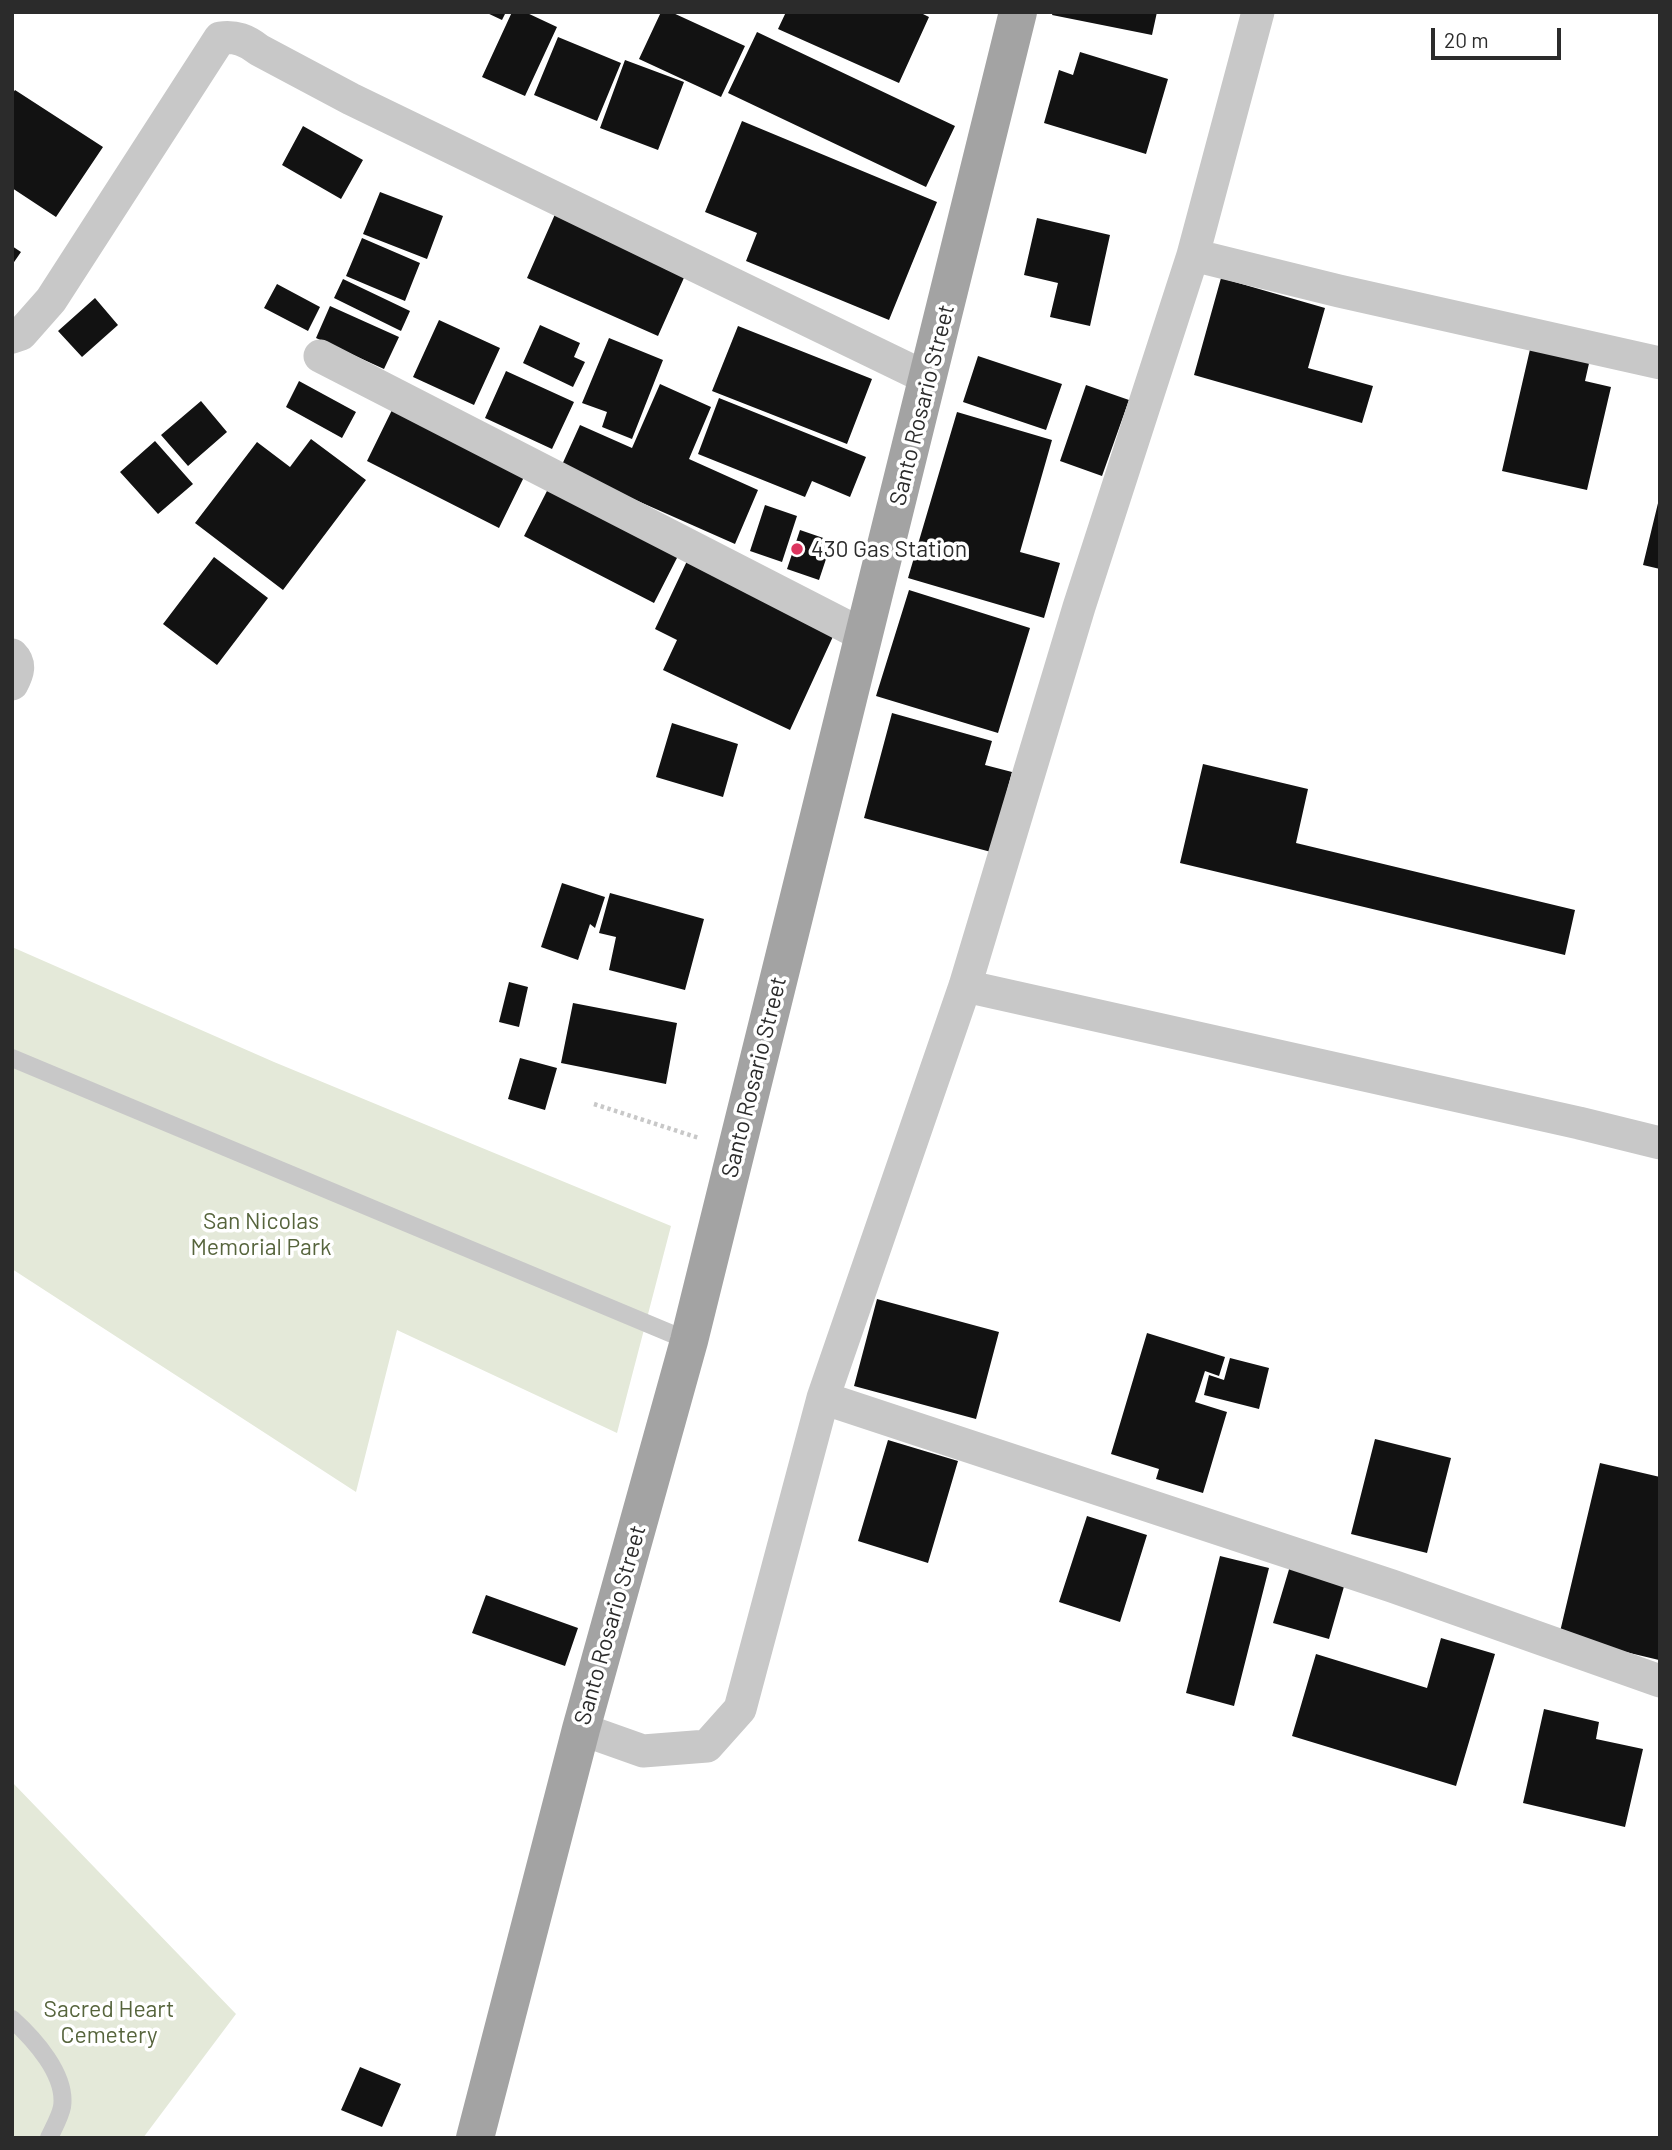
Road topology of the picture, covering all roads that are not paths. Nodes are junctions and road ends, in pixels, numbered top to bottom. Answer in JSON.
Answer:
{"nodes":[{"id":1,"x":1018,"y":12,"type":"edge"},
{"id":2,"x":1258,"y":12,"type":"edge"},
{"id":3,"x":1193,"y":255,"type":"junction"},
{"id":4,"x":12,"y":337,"type":"edge"},
{"id":5,"x":320,"y":356,"type":"dead end"},
{"id":6,"x":1660,"y":363,"type":"edge"},
{"id":7,"x":929,"y":379,"type":"junction"},
{"id":8,"x":865,"y":636,"type":"junction"},
{"id":9,"x":12,"y":655,"type":"edge"},
{"id":10,"x":12,"y":684,"type":"edge"},
{"id":11,"x":965,"y":986,"type":"junction"},
{"id":12,"x":12,"y":1058,"type":"edge"},
{"id":13,"x":1660,"y":1143,"type":"edge"},
{"id":14,"x":689,"y":1341,"type":"junction"},
{"id":15,"x":823,"y":1398,"type":"junction"},
{"id":16,"x":1660,"y":1681,"type":"edge"},
{"id":17,"x":581,"y":1729,"type":"junction"},
{"id":18,"x":12,"y":2019,"type":"edge"},
{"id":19,"x":48,"y":2138,"type":"edge"},
{"id":20,"x":475,"y":2138,"type":"edge"}],
"edges":[{"from":1,"to":7,"type":"main road","name":"Santo Rosario Street"},
{"from":2,"to":3,"type":"street"},
{"from":3,"to":6,"type":"street"},
{"from":3,"to":11,"type":"street"},
{"from":4,"to":7,"type":"street"},
{"from":5,"to":8,"type":"street"},
{"from":7,"to":8,"type":"main road","name":"Santo Rosario Street"},
{"from":8,"to":14,"type":"main road","name":"Santo Rosario Street"},
{"from":9,"to":10,"type":"street"},
{"from":11,"to":13,"type":"street"},
{"from":11,"to":15,"type":"street"},
{"from":12,"to":14,"type":"lane"},
{"from":14,"to":17,"type":"main road","name":"Santo Rosario Street"},
{"from":15,"to":16,"type":"street"},
{"from":15,"to":17,"type":"street"},
{"from":17,"to":20,"type":"main road","name":"Santo Rosario Street"},
{"from":18,"to":19,"type":"lane"}]}
